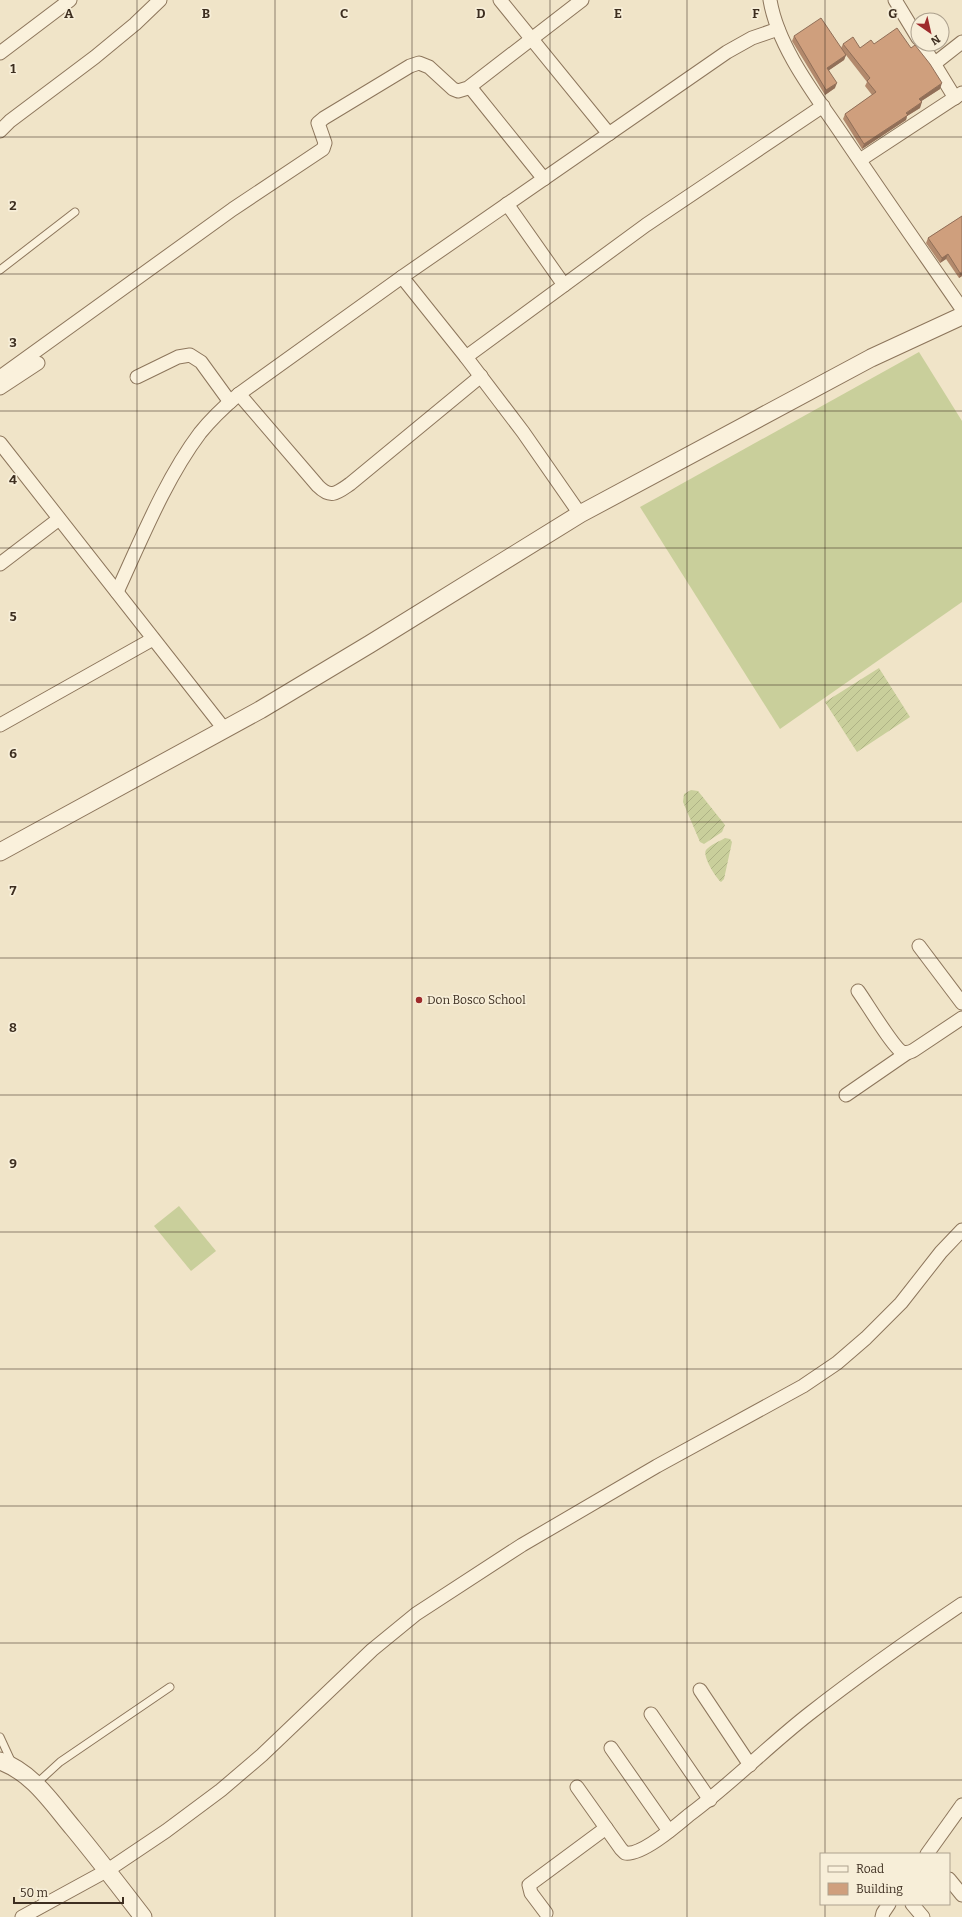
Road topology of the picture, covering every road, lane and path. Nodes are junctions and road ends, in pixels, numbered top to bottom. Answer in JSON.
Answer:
{"nodes":[{"id":1,"x":70,"y":0,"type":"edge"},
{"id":2,"x":160,"y":0,"type":"edge"},
{"id":3,"x":500,"y":0,"type":"edge"},
{"id":4,"x":582,"y":0,"type":"edge"},
{"id":5,"x":770,"y":0,"type":"edge"},
{"id":6,"x":894,"y":0,"type":"edge"},
{"id":7,"x":910,"y":25,"type":"edge"},
{"id":8,"x":778,"y":29,"type":"junction"},
{"id":9,"x":531,"y":40,"type":"junction"},
{"id":10,"x":962,"y":42,"type":"edge"},
{"id":11,"x":927,"y":52,"type":"edge"},
{"id":12,"x":0,"y":53,"type":"edge"},
{"id":13,"x":934,"y":64,"type":"junction"},
{"id":14,"x":470,"y":86,"type":"junction"},
{"id":15,"x":959,"y":96,"type":"edge"},
{"id":16,"x":823,"y":106,"type":"junction"},
{"id":17,"x":0,"y":131,"type":"edge"},
{"id":18,"x":609,"y":134,"type":"junction"},
{"id":19,"x":860,"y":160,"type":"junction"},
{"id":20,"x":544,"y":179,"type":"junction"},
{"id":21,"x":507,"y":204,"type":"junction"},
{"id":22,"x":75,"y":212,"type":"dead end"},
{"id":23,"x":0,"y":270,"type":"edge"},
{"id":24,"x":402,"y":277,"type":"junction"},
{"id":25,"x":564,"y":285,"type":"junction"},
{"id":26,"x":962,"y":309,"type":"edge"},
{"id":27,"x":962,"y":316,"type":"edge"},
{"id":28,"x":466,"y":357,"type":"junction"},
{"id":29,"x":38,"y":363,"type":"dead end"},
{"id":30,"x":137,"y":376,"type":"dead end"},
{"id":31,"x":481,"y":376,"type":"junction"},
{"id":32,"x":0,"y":377,"type":"edge"},
{"id":33,"x":0,"y":388,"type":"edge"},
{"id":34,"x":234,"y":398,"type":"junction"},
{"id":35,"x":2,"y":451,"type":"edge"},
{"id":36,"x":580,"y":514,"type":"junction"},
{"id":37,"x":59,"y":519,"type":"junction"},
{"id":38,"x":0,"y":564,"type":"edge"},
{"id":39,"x":116,"y":592,"type":"junction"},
{"id":40,"x":153,"y":639,"type":"junction"},
{"id":41,"x":0,"y":724,"type":"edge"},
{"id":42,"x":225,"y":730,"type":"junction"},
{"id":43,"x":0,"y":852,"type":"edge"},
{"id":44,"x":919,"y":946,"type":"dead end"},
{"id":45,"x":858,"y":992,"type":"dead end"},
{"id":46,"x":962,"y":1003,"type":"edge"},
{"id":47,"x":962,"y":1018,"type":"edge"},
{"id":48,"x":907,"y":1053,"type":"junction"},
{"id":49,"x":846,"y":1095,"type":"dead end"},
{"id":50,"x":962,"y":1230,"type":"edge"},
{"id":51,"x":962,"y":1604,"type":"edge"},
{"id":52,"x":170,"y":1686,"type":"dead end"},
{"id":53,"x":700,"y":1690,"type":"dead end"},
{"id":54,"x":651,"y":1714,"type":"dead end"},
{"id":55,"x":0,"y":1737,"type":"edge"},
{"id":56,"x":611,"y":1748,"type":"dead end"},
{"id":57,"x":6,"y":1763,"type":"edge"},
{"id":58,"x":750,"y":1765,"type":"junction"},
{"id":59,"x":36,"y":1784,"type":"junction"},
{"id":60,"x":577,"y":1787,"type":"dead end"},
{"id":61,"x":710,"y":1800,"type":"junction"},
{"id":62,"x":962,"y":1805,"type":"edge"},
{"id":63,"x":958,"y":1818,"type":"edge"},
{"id":64,"x":606,"y":1828,"type":"junction"},
{"id":65,"x":669,"y":1831,"type":"junction"},
{"id":66,"x":928,"y":1853,"type":"edge"},
{"id":67,"x":108,"y":1870,"type":"junction"},
{"id":68,"x":950,"y":1880,"type":"edge"},
{"id":69,"x":962,"y":1895,"type":"edge"},
{"id":70,"x":888,"y":1905,"type":"edge"},
{"id":71,"x":913,"y":1905,"type":"edge"},
{"id":72,"x":546,"y":1913,"type":"dead end"},
{"id":73,"x":22,"y":1917,"type":"edge"},
{"id":74,"x":143,"y":1917,"type":"edge"},
{"id":75,"x":882,"y":1917,"type":"edge"},
{"id":76,"x":923,"y":1917,"type":"edge"}],
"edges":[{"from":1,"to":12,"type":"street"},
{"from":2,"to":17,"type":"street"},
{"from":3,"to":9,"type":"street"},
{"from":4,"to":9,"type":"street"},
{"from":5,"to":8,"type":"street"},
{"from":6,"to":7,"type":"street"},
{"from":8,"to":16,"type":"street"},
{"from":8,"to":18,"type":"street"},
{"from":9,"to":14,"type":"street"},
{"from":9,"to":18,"type":"street"},
{"from":10,"to":13,"type":"street"},
{"from":11,"to":13,"type":"street"},
{"from":13,"to":15,"type":"street"},
{"from":14,"to":20,"type":"street"},
{"from":14,"to":32,"type":"street"},
{"from":15,"to":19,"type":"street"},
{"from":16,"to":19,"type":"street"},
{"from":16,"to":25,"type":"street"},
{"from":18,"to":20,"type":"street"},
{"from":19,"to":26,"type":"street"},
{"from":20,"to":21,"type":"street"},
{"from":21,"to":24,"type":"street"},
{"from":21,"to":25,"type":"street"},
{"from":22,"to":23,"type":"lane"},
{"from":24,"to":28,"type":"street"},
{"from":24,"to":34,"type":"street"},
{"from":25,"to":28,"type":"street"},
{"from":27,"to":36,"type":"street"},
{"from":28,"to":31,"type":"street"},
{"from":29,"to":33,"type":"street"},
{"from":30,"to":34,"type":"street"},
{"from":31,"to":34,"type":"street"},
{"from":31,"to":36,"type":"street"},
{"from":34,"to":39,"type":"street"},
{"from":35,"to":37,"type":"street"},
{"from":36,"to":42,"type":"street"},
{"from":37,"to":38,"type":"street"},
{"from":37,"to":39,"type":"street"},
{"from":39,"to":40,"type":"street"},
{"from":40,"to":41,"type":"street"},
{"from":40,"to":42,"type":"street"},
{"from":42,"to":43,"type":"street"},
{"from":44,"to":46,"type":"street"},
{"from":45,"to":48,"type":"street"},
{"from":47,"to":48,"type":"street"},
{"from":48,"to":49,"type":"street"},
{"from":50,"to":67,"type":"street"},
{"from":51,"to":58,"type":"street"},
{"from":52,"to":59,"type":"lane"},
{"from":53,"to":58,"type":"street"},
{"from":54,"to":61,"type":"street"},
{"from":55,"to":57,"type":"lane"},
{"from":56,"to":65,"type":"street"},
{"from":57,"to":59,"type":"street"},
{"from":58,"to":61,"type":"street"},
{"from":59,"to":67,"type":"street"},
{"from":60,"to":64,"type":"street"},
{"from":61,"to":65,"type":"street"},
{"from":62,"to":63,"type":"street"},
{"from":63,"to":66,"type":"street"},
{"from":64,"to":65,"type":"street"},
{"from":64,"to":72,"type":"street"},
{"from":67,"to":73,"type":"street"},
{"from":67,"to":74,"type":"street"},
{"from":68,"to":69,"type":"street"},
{"from":70,"to":75,"type":"street"},
{"from":71,"to":76,"type":"street"}]}
